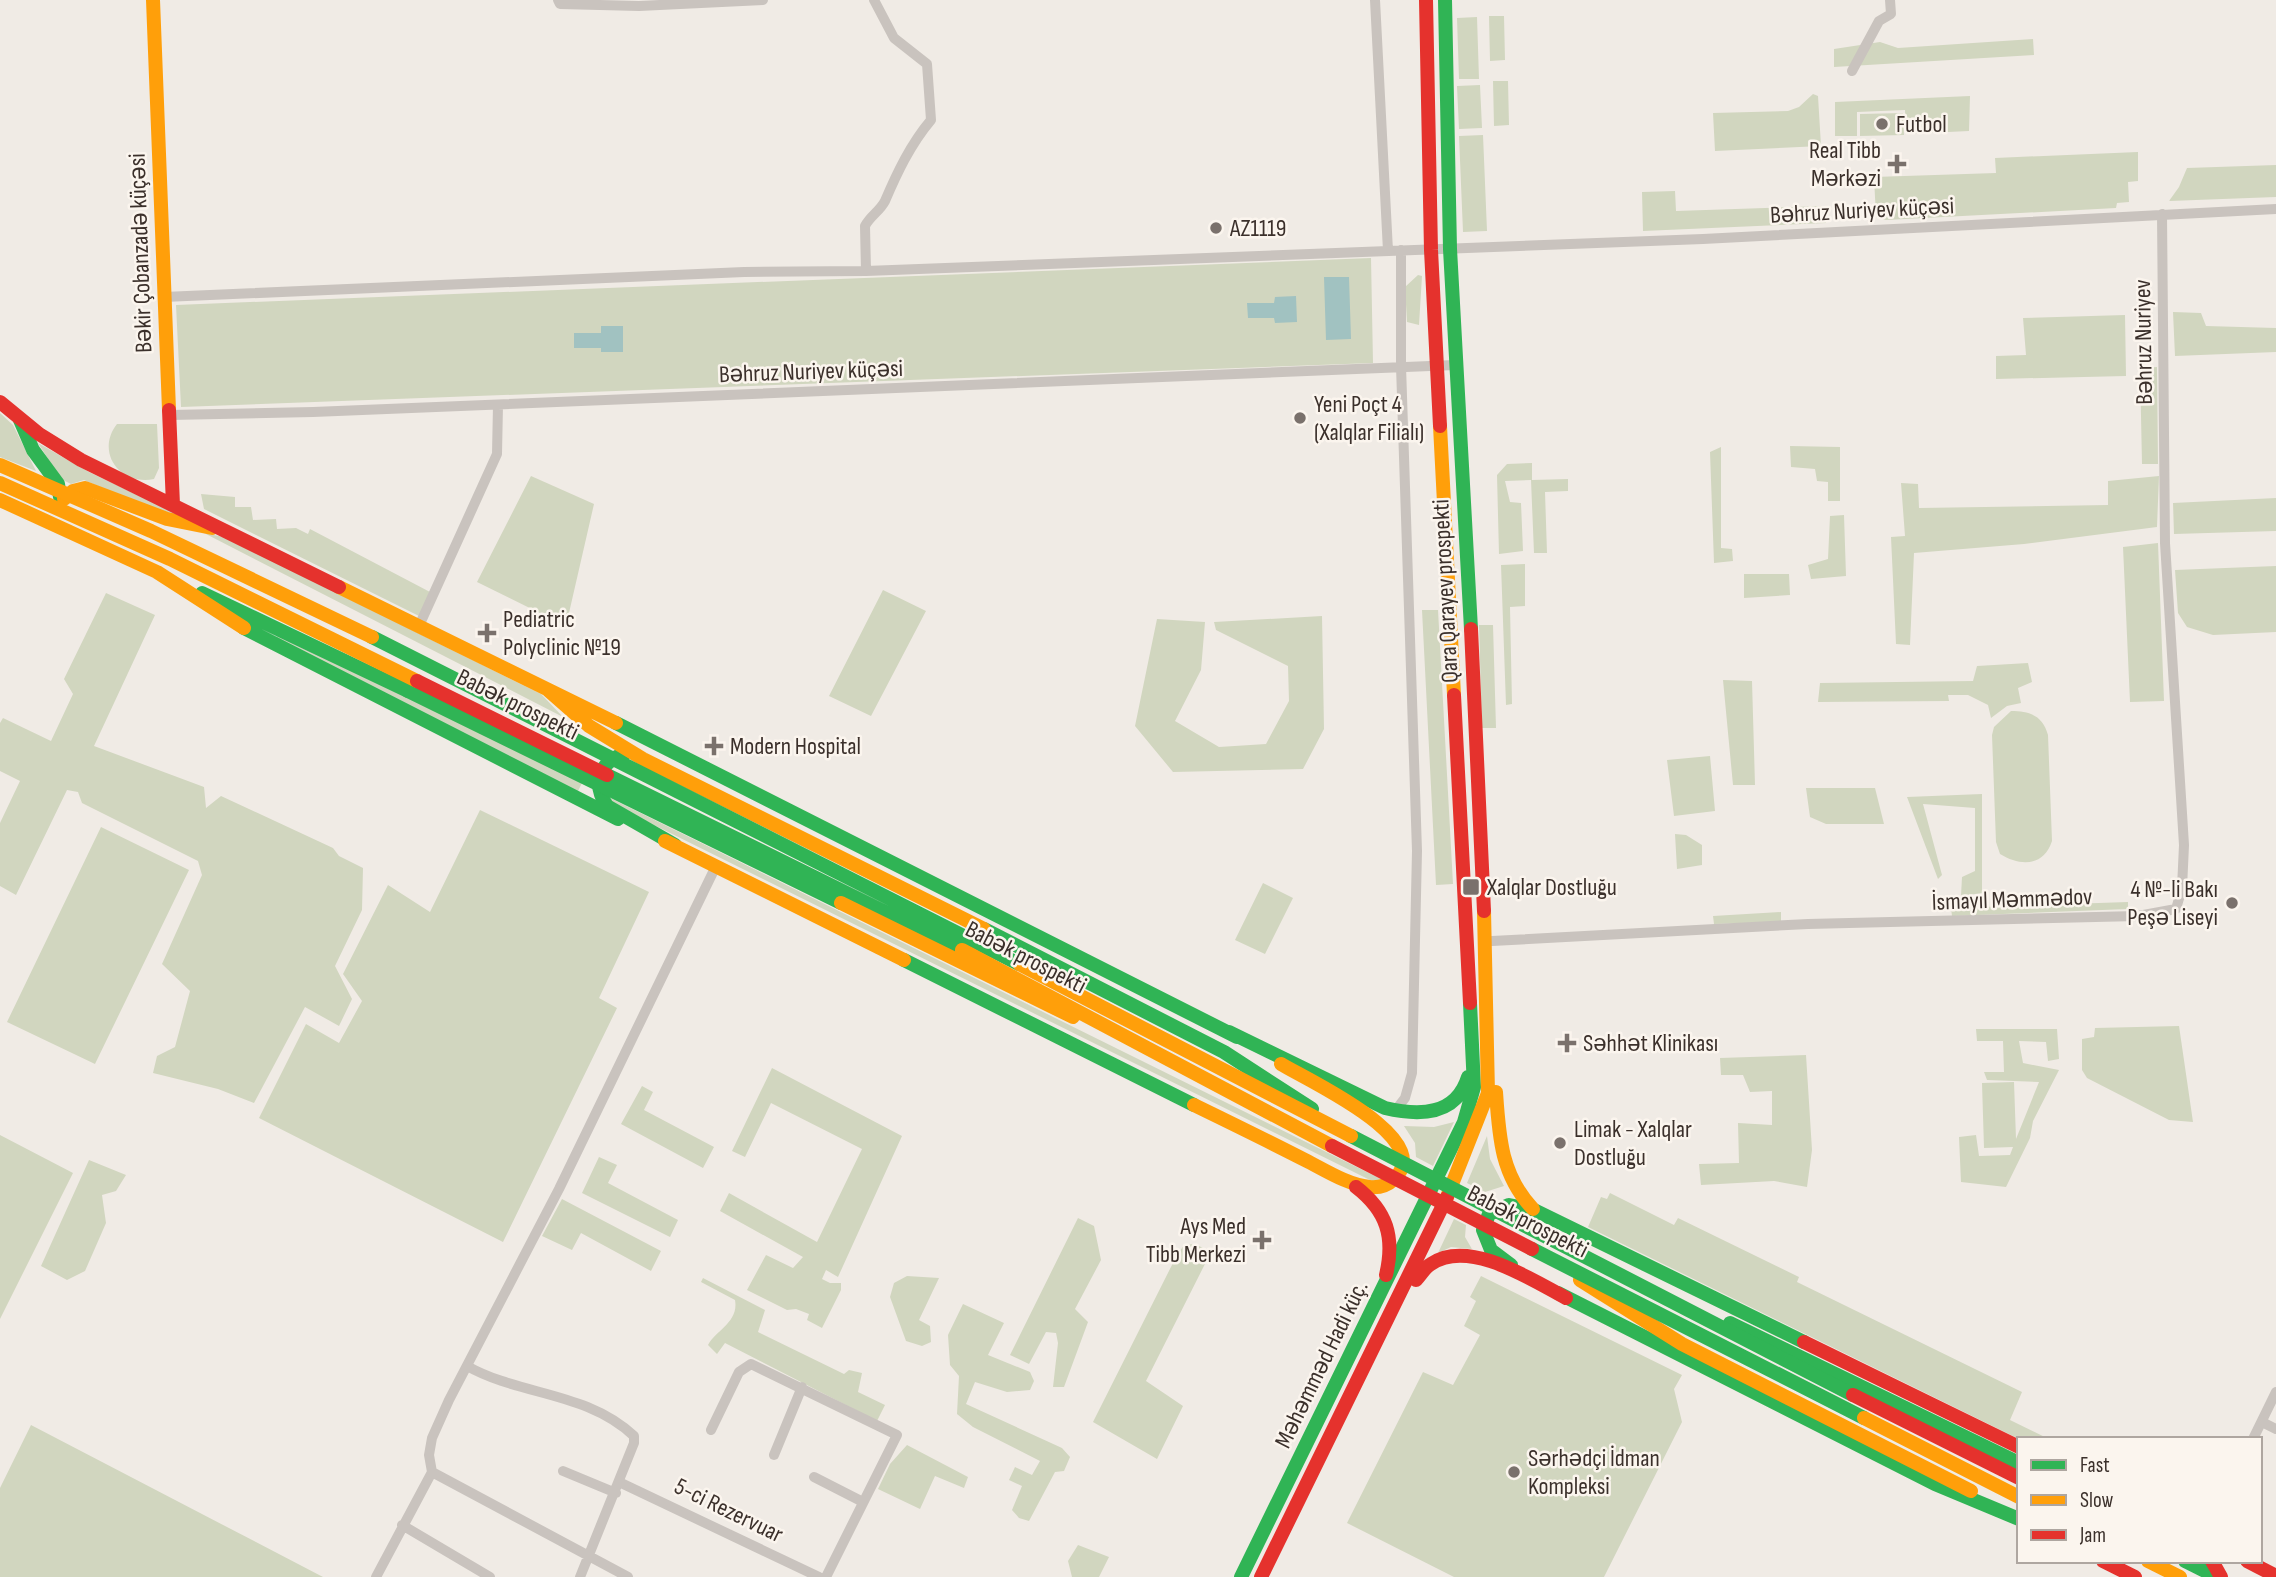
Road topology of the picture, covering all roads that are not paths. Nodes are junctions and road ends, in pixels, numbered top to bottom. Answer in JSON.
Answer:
{"nodes":[{"id":1,"x":153,"y":0,"type":"edge"},
{"id":2,"x":763,"y":0,"type":"edge"},
{"id":3,"x":874,"y":0,"type":"edge"},
{"id":4,"x":1375,"y":0,"type":"edge"},
{"id":5,"x":1426,"y":0,"type":"edge"},
{"id":6,"x":1445,"y":0,"type":"edge"},
{"id":7,"x":1891,"y":0,"type":"edge"},
{"id":8,"x":559,"y":2,"type":"edge"},
{"id":9,"x":1852,"y":71,"type":"dead end"},
{"id":10,"x":2276,"y":209,"type":"edge"},
{"id":11,"x":2162,"y":214,"type":"junction"},
{"id":12,"x":1450,"y":248,"type":"junction"},
{"id":13,"x":1401,"y":250,"type":"junction"},
{"id":14,"x":1431,"y":250,"type":"junction"},
{"id":15,"x":1388,"y":251,"type":"junction"},
{"id":16,"x":866,"y":271,"type":"junction"},
{"id":17,"x":164,"y":297,"type":"junction"},
{"id":18,"x":1455,"y":365,"type":"junction"},
{"id":19,"x":1401,"y":366,"type":"junction"},
{"id":20,"x":1436,"y":366,"type":"junction"},
{"id":21,"x":0,"y":402,"type":"edge"},
{"id":22,"x":498,"y":405,"type":"junction"},
{"id":23,"x":170,"y":415,"type":"junction"},
{"id":24,"x":19,"y":418,"type":"junction"},
{"id":25,"x":0,"y":465,"type":"edge"},
{"id":26,"x":2165,"y":470,"type":"joint"},
{"id":27,"x":0,"y":484,"type":"edge"},
{"id":28,"x":0,"y":500,"type":"edge"},
{"id":29,"x":173,"y":505,"type":"junction"},
{"id":30,"x":25,"y":512,"type":"junction"},
{"id":31,"x":227,"y":531,"type":"junction"},
{"id":32,"x":157,"y":572,"type":"junction"},
{"id":33,"x":419,"y":626,"type":"junction"},
{"id":34,"x":548,"y":690,"type":"junction"},
{"id":35,"x":643,"y":759,"type":"junction"},
{"id":36,"x":675,"y":845,"type":"junction"},
{"id":37,"x":716,"y":866,"type":"junction"},
{"id":38,"x":1484,"y":901,"type":"junction"},
{"id":39,"x":1492,"y":942,"type":"junction"},
{"id":40,"x":1486,"y":988,"type":"junction"},
{"id":41,"x":1468,"y":1004,"type":"junction"},
{"id":42,"x":1229,"y":1032,"type":"junction"},
{"id":43,"x":1494,"y":1038,"type":"junction"},
{"id":44,"x":1496,"y":1093,"type":"junction"},
{"id":45,"x":1395,"y":1111,"type":"junction"},
{"id":46,"x":1276,"y":1117,"type":"junction"},
{"id":47,"x":1357,"y":1140,"type":"junction"},
{"id":48,"x":1442,"y":1171,"type":"joint"},
{"id":49,"x":1458,"y":1175,"type":"joint"},
{"id":50,"x":1346,"y":1180,"type":"junction"},
{"id":51,"x":1534,"y":1210,"type":"junction"},
{"id":52,"x":1543,"y":1235,"type":"junction"},
{"id":53,"x":1535,"y":1250,"type":"junction"},
{"id":54,"x":1415,"y":1283,"type":"junction"},
{"id":55,"x":1566,"y":1298,"type":"junction"},
{"id":56,"x":1378,"y":1301,"type":"junction"},
{"id":57,"x":467,"y":1366,"type":"junction"},
{"id":58,"x":802,"y":1387,"type":"junction"},
{"id":59,"x":2276,"y":1392,"type":"edge"},
{"id":60,"x":2262,"y":1422,"type":"junction"},
{"id":61,"x":1336,"y":1428,"type":"junction"},
{"id":62,"x":2276,"y":1429,"type":"edge"},
{"id":63,"x":711,"y":1430,"type":"dead end"},
{"id":64,"x":2254,"y":1437,"type":"edge"},
{"id":65,"x":2017,"y":1446,"type":"edge"},
{"id":66,"x":774,"y":1455,"type":"dead end"},
{"id":67,"x":2017,"y":1462,"type":"edge"},
{"id":68,"x":563,"y":1471,"type":"dead end"},
{"id":69,"x":432,"y":1472,"type":"junction"},
{"id":70,"x":814,"y":1477,"type":"dead end"},
{"id":71,"x":2017,"y":1477,"type":"edge"},
{"id":72,"x":619,"y":1482,"type":"junction"},
{"id":73,"x":616,"y":1493,"type":"junction"},
{"id":74,"x":2017,"y":1496,"type":"edge"},
{"id":75,"x":863,"y":1502,"type":"junction"},
{"id":76,"x":2017,"y":1518,"type":"edge"},
{"id":77,"x":402,"y":1525,"type":"junction"},
{"id":78,"x":590,"y":1558,"type":"junction"},
{"id":79,"x":2107,"y":1563,"type":"edge"},
{"id":80,"x":2152,"y":1563,"type":"edge"},
{"id":81,"x":2189,"y":1563,"type":"edge"},
{"id":82,"x":2251,"y":1563,"type":"edge"},
{"id":83,"x":1250,"y":1575,"type":"edge"},
{"id":84,"x":2276,"y":1576,"type":"edge"},
{"id":85,"x":376,"y":1577,"type":"edge"},
{"id":86,"x":491,"y":1577,"type":"edge"},
{"id":87,"x":580,"y":1577,"type":"edge"},
{"id":88,"x":628,"y":1577,"type":"edge"},
{"id":89,"x":819,"y":1577,"type":"edge"},
{"id":90,"x":825,"y":1577,"type":"edge"},
{"id":91,"x":2135,"y":1577,"type":"edge"},
{"id":92,"x":2180,"y":1577,"type":"edge"},
{"id":93,"x":2219,"y":1577,"type":"edge"}],
"edges":[{"from":1,"to":17,"type":"main road","name":"Bəkir Çobanzadə küçəsi"},
{"from":2,"to":8,"type":"street"},
{"from":3,"to":16,"type":"street"},
{"from":4,"to":15,"type":"street"},
{"from":5,"to":14,"type":"main road","name":"Qara Qarayev prospekti"},
{"from":6,"to":12,"type":"main road","name":"Qara Qarayev prospekti"},
{"from":7,"to":9,"type":"street"},
{"from":10,"to":11,"type":"street","name":"Bəhruz Nuriyev küçəsi"},
{"from":11,"to":12,"type":"street","name":"Bəhruz Nuriyev küçəsi"},
{"from":11,"to":26,"type":"street","name":"Bəhruz Nuriyev"},
{"from":12,"to":14,"type":"street"},
{"from":12,"to":18,"type":"main road","name":"Qara Qarayev prospekti"},
{"from":13,"to":14,"type":"street"},
{"from":13,"to":15,"type":"street"},
{"from":13,"to":19,"type":"street"},
{"from":14,"to":20,"type":"main road","name":"Qara Qarayev prospekti"},
{"from":15,"to":16,"type":"street"},
{"from":16,"to":17,"type":"street"},
{"from":17,"to":23,"type":"main road","name":"Bəkir Çobanzadə küçəsi"},
{"from":18,"to":20,"type":"street","name":"Bəhruz Nuriyev küçəsi"},
{"from":18,"to":38,"type":"main road","name":"Qara Qarayev prospekti"},
{"from":19,"to":20,"type":"street","name":"Bəhruz Nuriyev küçəsi"},
{"from":19,"to":22,"type":"street","name":"Bəhruz Nuriyev küçəsi"},
{"from":19,"to":45,"type":"street"},
{"from":20,"to":41,"type":"main road","name":"Qara Qarayev prospekti"},
{"from":21,"to":24,"type":"main road","name":"Babək prospekti"},
{"from":22,"to":23,"type":"street","name":"Bəhruz Nuriyev küçəsi"},
{"from":22,"to":33,"type":"street"},
{"from":23,"to":29,"type":"main road","name":"Bəkir Çobanzadə küçəsi"},
{"from":24,"to":29,"type":"main road","name":"Babək prospekti"},
{"from":24,"to":30,"type":"main road"},
{"from":25,"to":47,"type":"main road","name":"Babək prospekti","bridge":true},
{"from":26,"to":39,"type":"street","name":"İsmayıl Məmmədov"},
{"from":27,"to":46,"type":"main road","name":"Babək prospekti","bridge":true},
{"from":28,"to":30,"type":"main road"},
{"from":29,"to":31,"type":"main road","name":"Babək prospekti"},
{"from":30,"to":32,"type":"main road"},
{"from":31,"to":32,"type":"main road"},
{"from":31,"to":33,"type":"main road","name":"Babək prospekti"},
{"from":32,"to":36,"type":"main road"},
{"from":32,"to":46,"type":"main road","bridge":true},
{"from":33,"to":34,"type":"main road","name":"Babək prospekti"},
{"from":34,"to":35,"type":"main road"},
{"from":34,"to":42,"type":"main road","name":"Babək prospekti"},
{"from":35,"to":36,"type":"main road"},
{"from":35,"to":47,"type":"main road","bridge":true},
{"from":36,"to":37,"type":"main road"},
{"from":37,"to":50,"type":"main road"},
{"from":37,"to":57,"type":"street"},
{"from":38,"to":39,"type":"street"},
{"from":38,"to":40,"type":"main road","name":"Qara Qarayev prospekti"},
{"from":39,"to":43,"type":"street"},
{"from":40,"to":43,"type":"main road"},
{"from":40,"to":49,"type":"main road","name":"Qara Qarayev prospekti"},
{"from":41,"to":45,"type":"main road"},
{"from":41,"to":48,"type":"main road","name":"Qara Qarayev prospekti"},
{"from":42,"to":45,"type":"main road"},
{"from":42,"to":50,"type":"main road"},
{"from":43,"to":44,"type":"main road"},
{"from":44,"to":51,"type":"main road"},
{"from":44,"to":54,"type":"main road"},
{"from":46,"to":53,"type":"main road","name":"Babək prospekti","bridge":true},
{"from":47,"to":52,"type":"main road","name":"Babək prospekti","bridge":true},
{"from":48,"to":56,"type":"main road","name":"Məhəmməd Hadi küç."},
{"from":49,"to":61,"type":"main road","name":"Məhəmməd Hadi küç."},
{"from":50,"to":56,"type":"main road"},
{"from":51,"to":55,"type":"main road"},
{"from":51,"to":65,"type":"main road","name":"Babək prospekti"},
{"from":52,"to":67,"type":"main road","bridge":true},
{"from":52,"to":71,"type":"main road","name":"Babək prospekti","bridge":true},
{"from":53,"to":74,"type":"main road","name":"Babək prospekti","bridge":true},
{"from":53,"to":76,"type":"main road","bridge":true},
{"from":54,"to":55,"type":"main road"},
{"from":54,"to":61,"type":"main road"},
{"from":55,"to":76,"type":"main road"},
{"from":56,"to":83,"type":"main road","name":"Məhəmməd Hadi küç."},
{"from":57,"to":69,"type":"street"},
{"from":57,"to":72,"type":"street"},
{"from":58,"to":63,"type":"street"},
{"from":58,"to":66,"type":"street"},
{"from":58,"to":75,"type":"street"},
{"from":59,"to":60,"type":"street"},
{"from":60,"to":62,"type":"street"},
{"from":60,"to":64,"type":"street"},
{"from":61,"to":83,"type":"main road","name":"Məhəmməd Hadi küç."},
{"from":68,"to":73,"type":"street"},
{"from":69,"to":77,"type":"street"},
{"from":69,"to":78,"type":"street"},
{"from":70,"to":75,"type":"street"},
{"from":72,"to":73,"type":"street"},
{"from":72,"to":89,"type":"street","name":"5-ci Rezervuar"},
{"from":73,"to":78,"type":"street"},
{"from":75,"to":90,"type":"street"},
{"from":77,"to":85,"type":"street"},
{"from":77,"to":86,"type":"street"},
{"from":78,"to":87,"type":"street"},
{"from":78,"to":88,"type":"street"},
{"from":79,"to":91,"type":"main road"},
{"from":80,"to":92,"type":"main road"},
{"from":81,"to":93,"type":"main road"},
{"from":82,"to":84,"type":"main road"}]}
